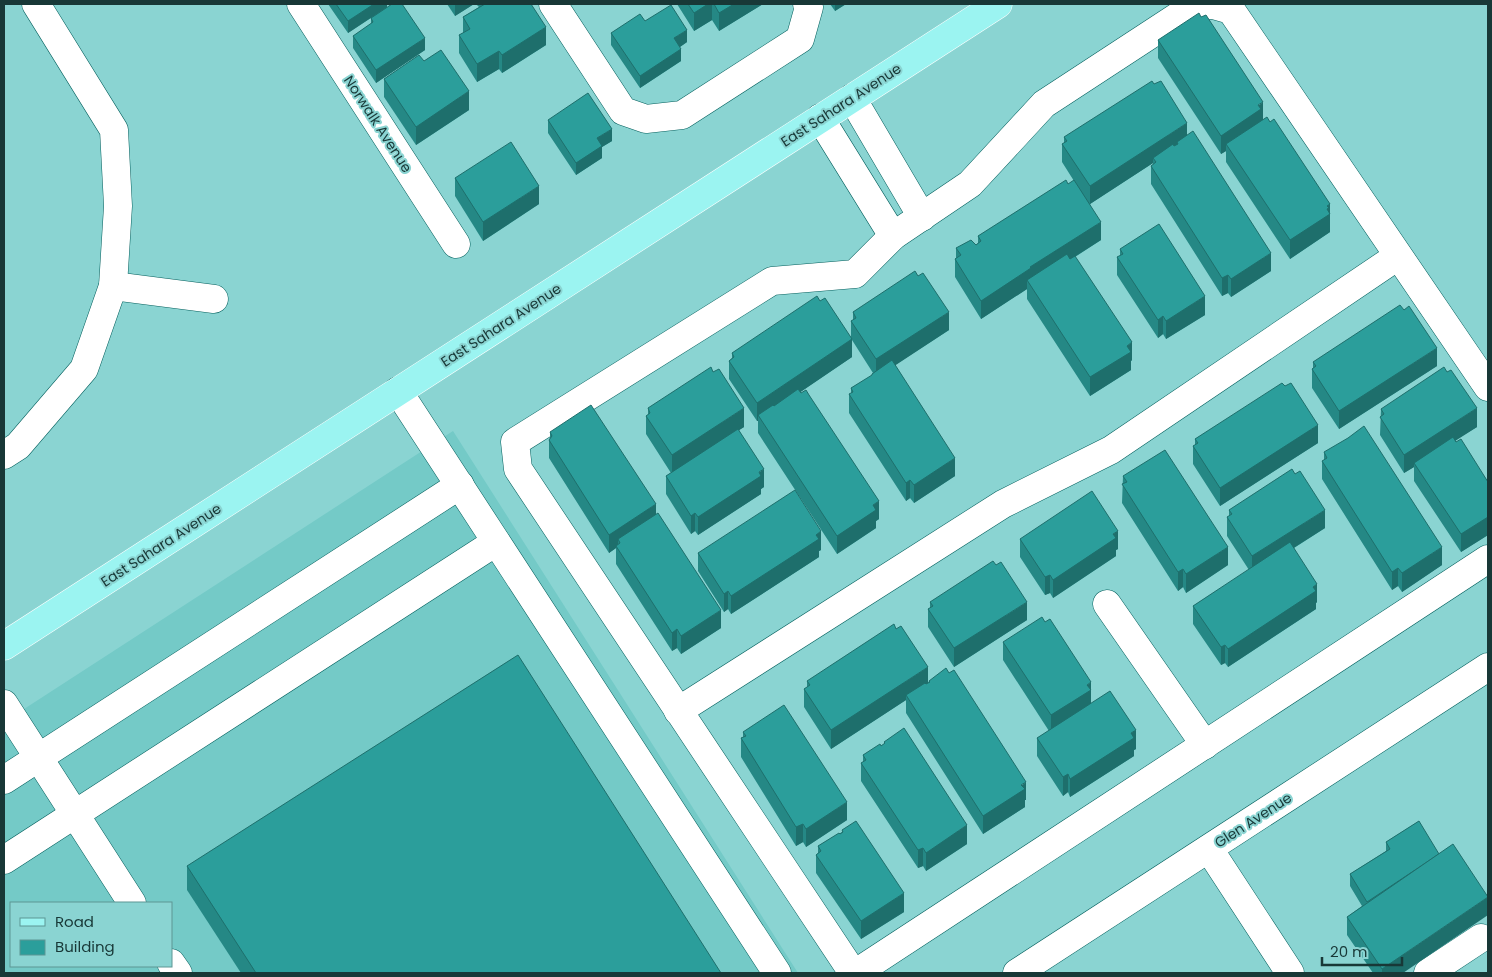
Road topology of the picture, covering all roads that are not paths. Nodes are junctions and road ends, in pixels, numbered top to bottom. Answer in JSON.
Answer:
{"nodes":[{"id":1,"x":36,"y":4,"type":"edge"},
{"id":2,"x":301,"y":4,"type":"edge"},
{"id":3,"x":553,"y":4,"type":"edge"},
{"id":4,"x":807,"y":4,"type":"edge"},
{"id":5,"x":998,"y":4,"type":"edge"},
{"id":6,"x":852,"y":98,"type":"junction"},
{"id":7,"x":820,"y":118,"type":"junction"},
{"id":8,"x":922,"y":217,"type":"junction"},
{"id":9,"x":893,"y":236,"type":"junction"},
{"id":10,"x":456,"y":244,"type":"dead end"},
{"id":11,"x":1398,"y":256,"type":"junction"},
{"id":12,"x":113,"y":286,"type":"junction"},
{"id":13,"x":214,"y":299,"type":"dead end"},
{"id":14,"x":1488,"y":387,"type":"edge"},
{"id":15,"x":398,"y":392,"type":"junction"},
{"id":16,"x":4,"y":455,"type":"edge"},
{"id":17,"x":460,"y":486,"type":"junction"},
{"id":18,"x":496,"y":542,"type":"junction"},
{"id":19,"x":1488,"y":559,"type":"edge"},
{"id":20,"x":1108,"y":604,"type":"dead end"},
{"id":21,"x":4,"y":646,"type":"edge"},
{"id":22,"x":1488,"y":667,"type":"edge"},
{"id":23,"x":4,"y":704,"type":"edge"},
{"id":24,"x":678,"y":711,"type":"junction"},
{"id":25,"x":1205,"y":745,"type":"junction"},
{"id":26,"x":38,"y":758,"type":"junction"},
{"id":27,"x":4,"y":780,"type":"edge"},
{"id":28,"x":75,"y":814,"type":"junction"},
{"id":29,"x":1209,"y":849,"type":"junction"},
{"id":30,"x":4,"y":860,"type":"edge"},
{"id":31,"x":131,"y":902,"type":"edge"},
{"id":32,"x":1481,"y":938,"type":"dead end"},
{"id":33,"x":777,"y":973,"type":"edge"},
{"id":34,"x":854,"y":973,"type":"edge"},
{"id":35,"x":1017,"y":973,"type":"edge"},
{"id":36,"x":1290,"y":973,"type":"edge"},
{"id":37,"x":1428,"y":973,"type":"edge"}],
"edges":[{"from":1,"to":12,"type":"street"},
{"from":2,"to":10,"type":"street","name":"Norwalk Avenue"},
{"from":3,"to":4,"type":"street"},
{"from":5,"to":6,"type":"main road","name":"East Sahara Avenue"},
{"from":6,"to":7,"type":"main road","name":"East Sahara Avenue"},
{"from":6,"to":8,"type":"street"},
{"from":7,"to":9,"type":"street"},
{"from":7,"to":15,"type":"main road","name":"East Sahara Avenue"},
{"from":8,"to":9,"type":"street"},
{"from":8,"to":11,"type":"street"},
{"from":9,"to":24,"type":"street"},
{"from":11,"to":14,"type":"street"},
{"from":11,"to":24,"type":"street"},
{"from":12,"to":13,"type":"street"},
{"from":12,"to":16,"type":"street"},
{"from":15,"to":17,"type":"street"},
{"from":15,"to":21,"type":"main road","name":"East Sahara Avenue"},
{"from":17,"to":18,"type":"street"},
{"from":17,"to":26,"type":"street"},
{"from":18,"to":28,"type":"street"},
{"from":18,"to":33,"type":"street"},
{"from":19,"to":25,"type":"street"},
{"from":20,"to":25,"type":"street"},
{"from":22,"to":29,"type":"street","name":"Glen Avenue"},
{"from":23,"to":26,"type":"street"},
{"from":24,"to":34,"type":"street"},
{"from":25,"to":34,"type":"street"},
{"from":26,"to":27,"type":"street"},
{"from":26,"to":28,"type":"street"},
{"from":28,"to":30,"type":"street"},
{"from":28,"to":31,"type":"street"},
{"from":29,"to":35,"type":"street","name":"Glen Avenue"},
{"from":29,"to":36,"type":"street"},
{"from":32,"to":37,"type":"street"}]}
